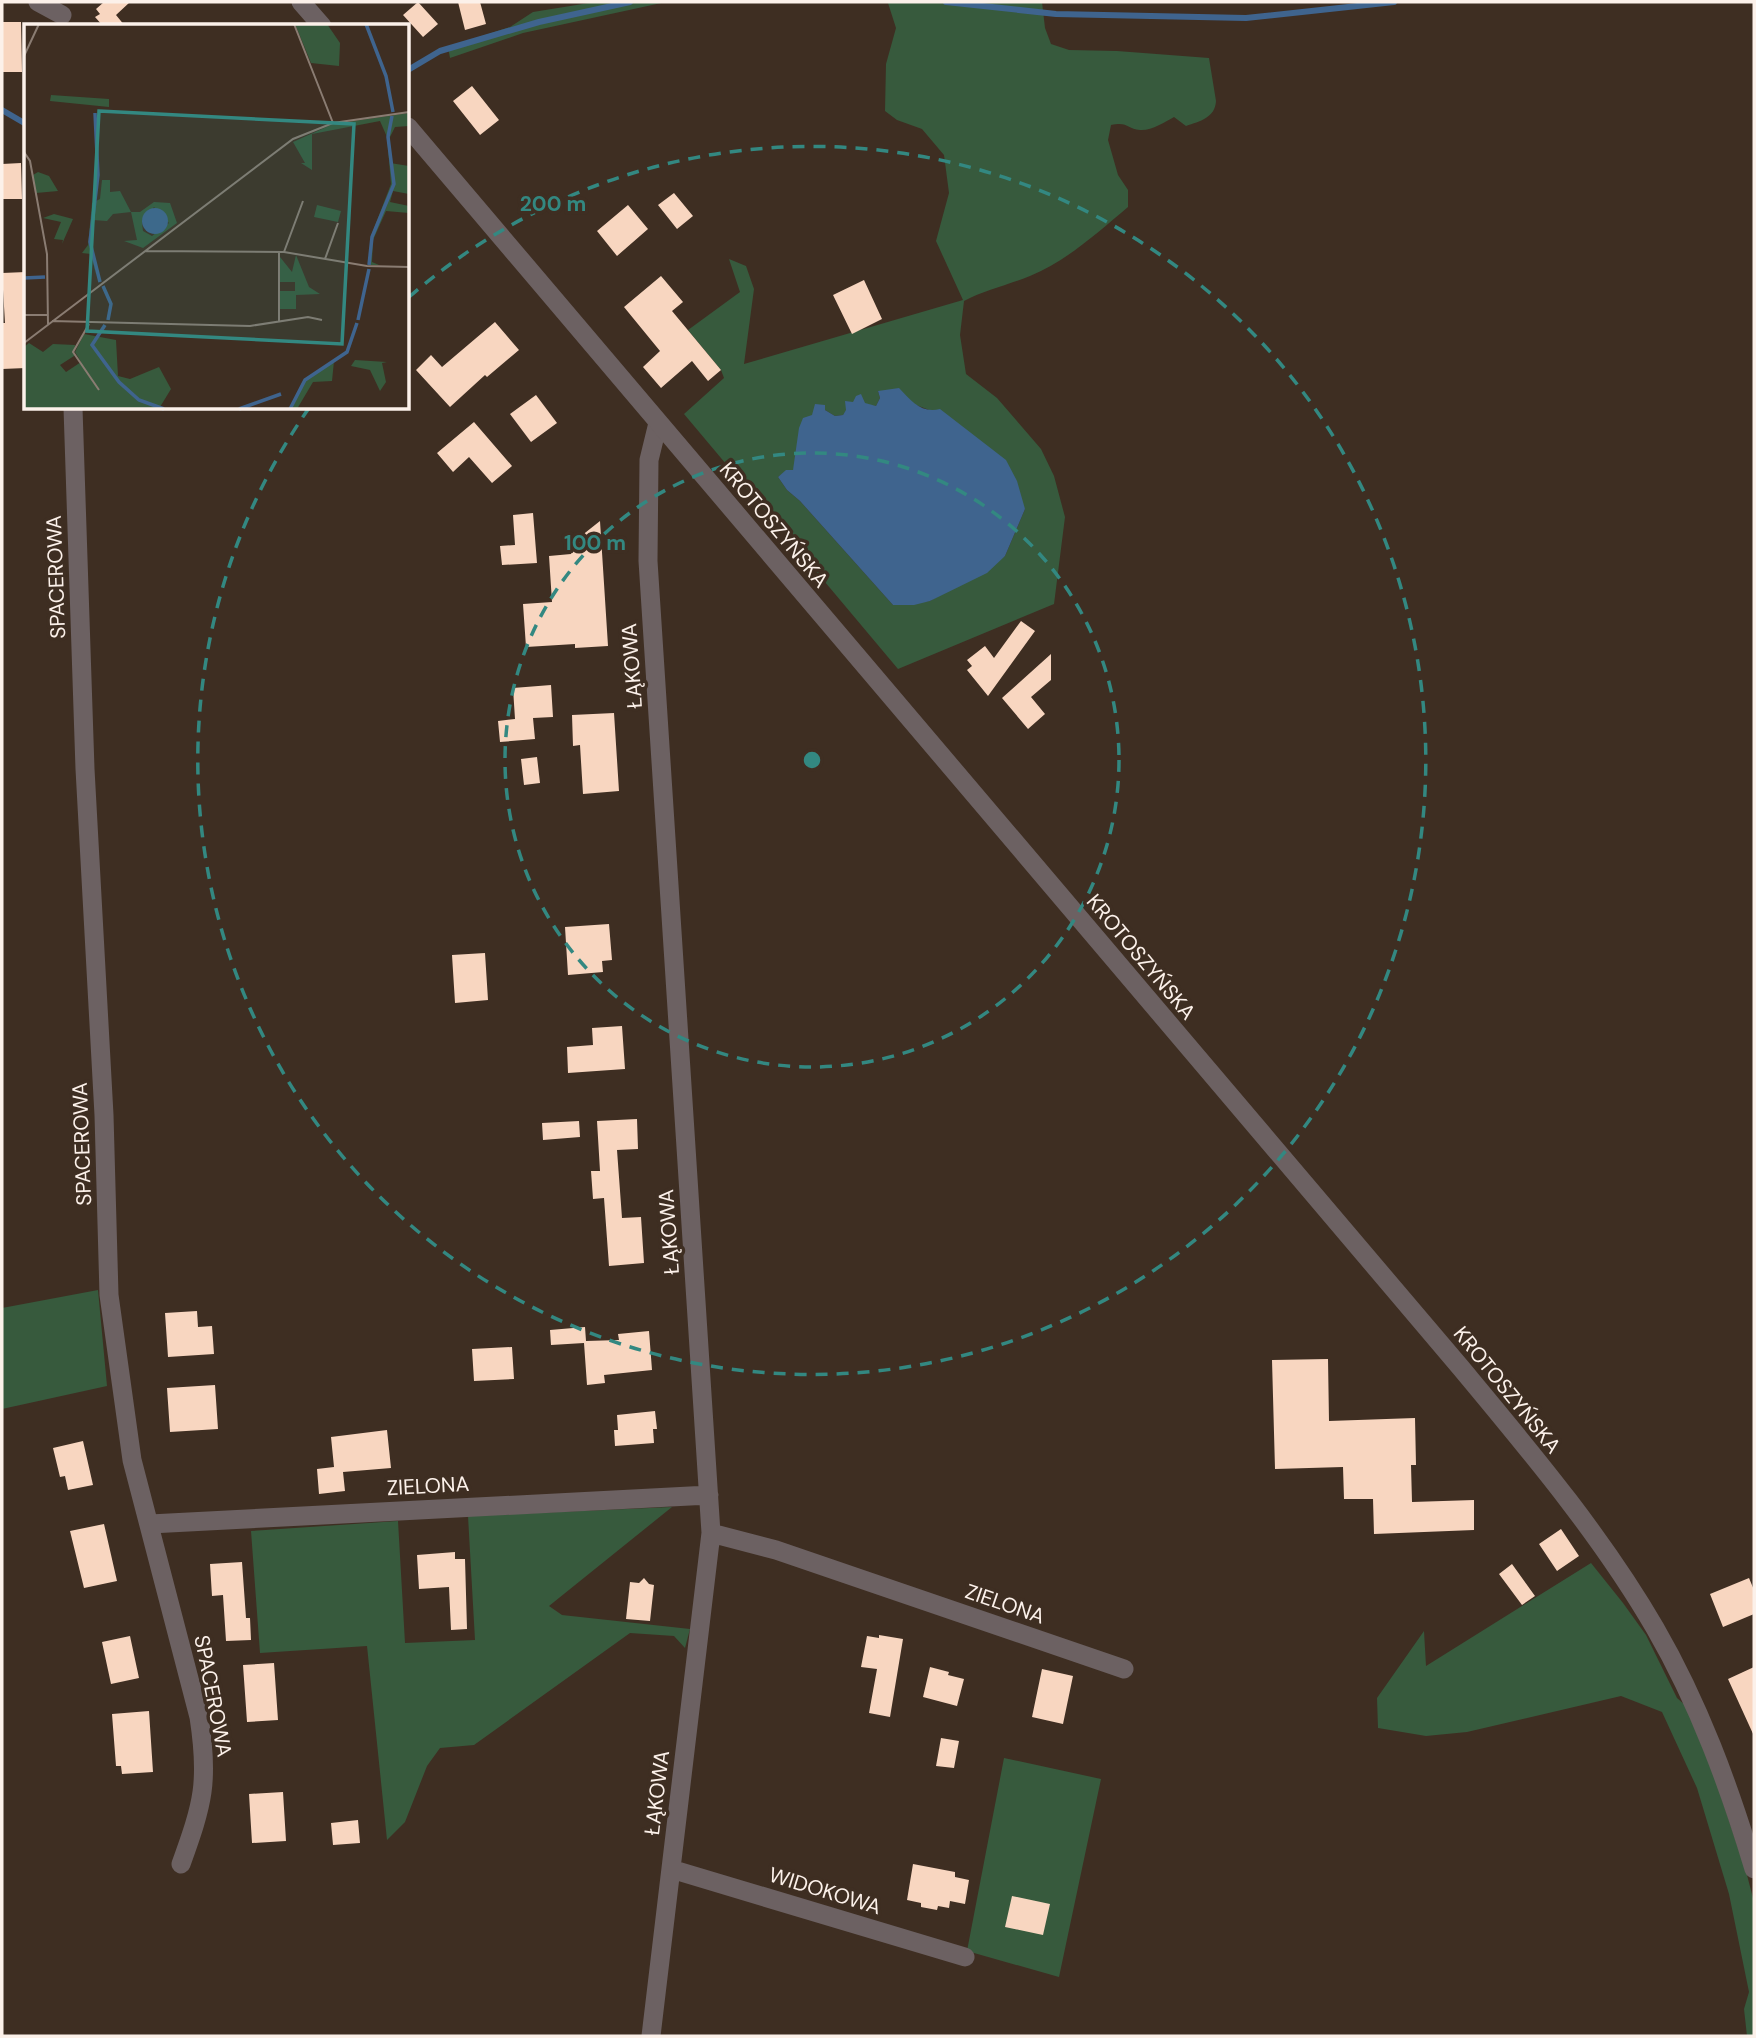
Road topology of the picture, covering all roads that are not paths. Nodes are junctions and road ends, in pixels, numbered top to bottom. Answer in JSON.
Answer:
{"nodes":[{"id":1,"x":38,"y":2,"type":"edge"},
{"id":2,"x":301,"y":2,"type":"edge"},
{"id":3,"x":62,"y":14,"type":"edge"},
{"id":4,"x":320,"y":24,"type":"edge"},
{"id":5,"x":410,"y":129,"type":"edge"},
{"id":6,"x":73,"y":410,"type":"edge"},
{"id":7,"x":658,"y":423,"type":"junction"},
{"id":8,"x":709,"y":1495,"type":"junction"},
{"id":9,"x":150,"y":1524,"type":"junction"},
{"id":10,"x":711,"y":1533,"type":"junction"},
{"id":11,"x":1124,"y":1669,"type":"dead end"},
{"id":12,"x":181,"y":1864,"type":"dead end"},
{"id":13,"x":671,"y":1869,"type":"junction"},
{"id":14,"x":1754,"y":1869,"type":"edge"},
{"id":15,"x":965,"y":1957,"type":"dead end"},
{"id":16,"x":652,"y":2036,"type":"edge"}],
"edges":[{"from":1,"to":3,"type":"street"},
{"from":2,"to":4,"type":"street"},
{"from":5,"to":7,"type":"street","name":"KROTOSZYŃSKA"},
{"from":6,"to":9,"type":"street","name":"SPACEROWA"},
{"from":7,"to":8,"type":"street","name":"ŁĄKOWA"},
{"from":7,"to":14,"type":"street","name":"KROTOSZYŃSKA"},
{"from":8,"to":9,"type":"street","name":"ZIELONA"},
{"from":8,"to":10,"type":"street","name":"ŁĄKOWA"},
{"from":9,"to":12,"type":"street","name":"SPACEROWA"},
{"from":10,"to":11,"type":"street","name":"ZIELONA"},
{"from":10,"to":13,"type":"street","name":"ŁĄKOWA"},
{"from":13,"to":15,"type":"street","name":"WIDOKOWA"},
{"from":13,"to":16,"type":"street","name":"ŁĄKOWA"}]}
